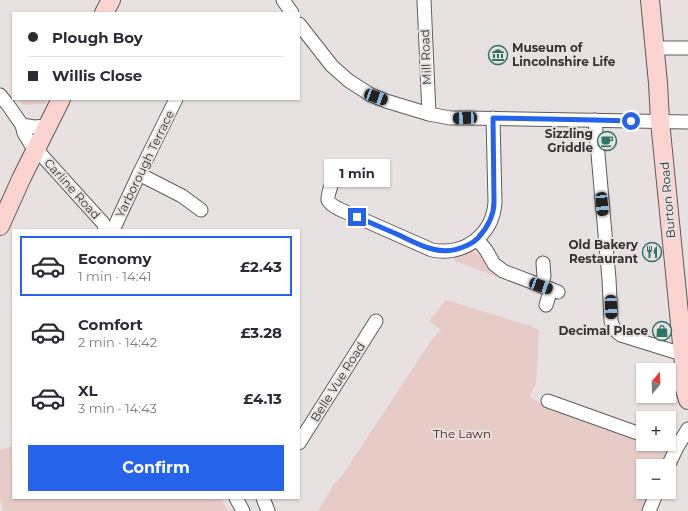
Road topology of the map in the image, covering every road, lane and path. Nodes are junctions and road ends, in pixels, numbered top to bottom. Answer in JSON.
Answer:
{"nodes":[{"id":1,"x":111,"y":0,"type":"edge"},
{"id":2,"x":283,"y":0,"type":"edge"},
{"id":3,"x":424,"y":0,"type":"edge"},
{"id":4,"x":650,"y":0,"type":"edge"},
{"id":5,"x":105,"y":12,"type":"edge"},
{"id":6,"x":291,"y":12,"type":"edge"},
{"id":7,"x":300,"y":25,"type":"edge"},
{"id":8,"x":654,"y":48,"type":"junction"},
{"id":9,"x":688,"y":48,"type":"edge"},
{"id":10,"x":0,"y":95,"type":"edge"},
{"id":11,"x":60,"y":100,"type":"edge"},
{"id":12,"x":176,"y":100,"type":"edge"},
{"id":13,"x":429,"y":114,"type":"junction"},
{"id":14,"x":493,"y":118,"type":"junction"},
{"id":15,"x":595,"y":120,"type":"junction"},
{"id":16,"x":660,"y":121,"type":"junction"},
{"id":17,"x":688,"y":122,"type":"edge"},
{"id":18,"x":22,"y":125,"type":"junction"},
{"id":19,"x":47,"y":126,"type":"junction"},
{"id":20,"x":36,"y":149,"type":"junction"},
{"id":21,"x":335,"y":173,"type":"dead end"},
{"id":22,"x":139,"y":174,"type":"junction"},
{"id":23,"x":201,"y":210,"type":"dead end"},
{"id":24,"x":0,"y":226,"type":"edge"},
{"id":25,"x":106,"y":229,"type":"edge"},
{"id":26,"x":113,"y":229,"type":"edge"},
{"id":27,"x":477,"y":239,"type":"junction"},
{"id":28,"x":543,"y":263,"type":"dead end"},
{"id":29,"x":550,"y":289,"type":"junction"},
{"id":30,"x":682,"y":300,"type":"edge"},
{"id":31,"x":546,"y":305,"type":"dead end"},
{"id":32,"x":376,"y":321,"type":"dead end"},
{"id":33,"x":682,"y":354,"type":"junction"},
{"id":34,"x":688,"y":400,"type":"edge"},
{"id":35,"x":548,"y":401,"type":"dead end"},
{"id":36,"x":688,"y":429,"type":"edge"},
{"id":37,"x":636,"y":432,"type":"edge"},
{"id":38,"x":300,"y":441,"type":"edge"},
{"id":39,"x":676,"y":443,"type":"edge"},
{"id":40,"x":237,"y":499,"type":"edge"},
{"id":41,"x":263,"y":499,"type":"edge"},
{"id":42,"x":654,"y":499,"type":"edge"},
{"id":43,"x":243,"y":511,"type":"edge"},
{"id":44,"x":268,"y":511,"type":"edge"},
{"id":45,"x":649,"y":511,"type":"edge"}],
"edges":[{"from":1,"to":5,"type":"street"},
{"from":2,"to":6,"type":"street"},
{"from":3,"to":13,"type":"street","name":"Mill Road"},
{"from":4,"to":8,"type":"street","name":"Burton Road"},
{"from":7,"to":13,"type":"street"},
{"from":8,"to":9,"type":"street"},
{"from":8,"to":16,"type":"street","name":"Burton Road"},
{"from":10,"to":18,"type":"street","name":"Carline Road"},
{"from":11,"to":19,"type":"street"},
{"from":12,"to":22,"type":"street","name":"Yarborough Terrace"},
{"from":13,"to":14,"type":"street"},
{"from":14,"to":15,"type":"street"},
{"from":14,"to":27,"type":"street"},
{"from":15,"to":16,"type":"street"},
{"from":15,"to":33,"type":"street"},
{"from":16,"to":17,"type":"street"},
{"from":16,"to":30,"type":"street","name":"Burton Road"},
{"from":18,"to":19,"type":"street"},
{"from":18,"to":20,"type":"street","name":"Carline Road"},
{"from":19,"to":20,"type":"street"},
{"from":20,"to":24,"type":"street"},
{"from":20,"to":25,"type":"street","name":"Carline Road"},
{"from":21,"to":27,"type":"street"},
{"from":22,"to":23,"type":"street"},
{"from":22,"to":26,"type":"street","name":"Yarborough Terrace"},
{"from":27,"to":29,"type":"street"},
{"from":28,"to":29,"type":"street"},
{"from":29,"to":31,"type":"street"},
{"from":30,"to":33,"type":"street","name":"Burton Road"},
{"from":32,"to":38,"type":"street","name":"Belle Vue Road"},
{"from":33,"to":34,"type":"street","name":"Burton Road"},
{"from":35,"to":37,"type":"street"},
{"from":36,"to":39,"type":"street"},
{"from":40,"to":43,"type":"street"},
{"from":41,"to":44,"type":"street"},
{"from":42,"to":45,"type":"street"}]}
